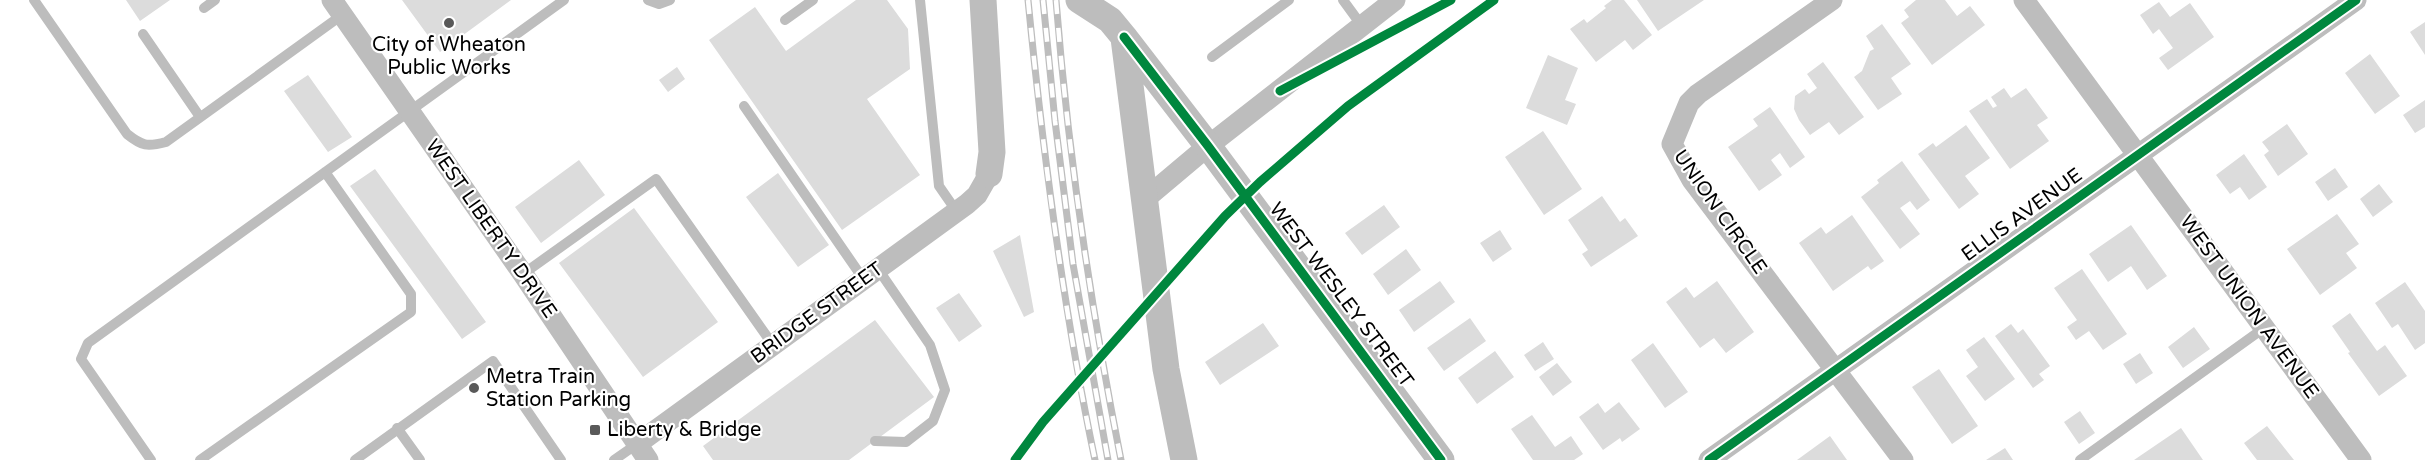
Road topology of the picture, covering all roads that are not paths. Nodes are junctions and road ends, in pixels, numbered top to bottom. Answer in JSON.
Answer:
{"nodes":[{"id":1,"x":34,"y":0,"type":"edge"},
{"id":2,"x":215,"y":0,"type":"edge"},
{"id":3,"x":564,"y":0,"type":"edge"},
{"id":4,"x":648,"y":0,"type":"edge"},
{"id":5,"x":670,"y":0,"type":"edge"},
{"id":6,"x":813,"y":0,"type":"edge"},
{"id":7,"x":920,"y":0,"type":"edge"},
{"id":8,"x":983,"y":0,"type":"edge"},
{"id":9,"x":1289,"y":0,"type":"edge"},
{"id":10,"x":1343,"y":0,"type":"edge"},
{"id":11,"x":1395,"y":0,"type":"edge"},
{"id":12,"x":1832,"y":0,"type":"edge"},
{"id":13,"x":2024,"y":0,"type":"edge"},
{"id":14,"x":2356,"y":0,"type":"edge"},
{"id":15,"x":1083,"y":2,"type":"edge"},
{"id":16,"x":204,"y":8,"type":"dead end"},
{"id":17,"x":337,"y":8,"type":"edge"},
{"id":18,"x":785,"y":20,"type":"dead end"},
{"id":19,"x":1362,"y":26,"type":"junction"},
{"id":20,"x":143,"y":34,"type":"dead end"},
{"id":21,"x":1124,"y":37,"type":"junction"},
{"id":22,"x":1212,"y":57,"type":"dead end"},
{"id":23,"x":744,"y":106,"type":"dead end"},
{"id":24,"x":409,"y":111,"type":"junction"},
{"id":25,"x":200,"y":117,"type":"junction"},
{"id":26,"x":1208,"y":146,"type":"junction"},
{"id":27,"x":2138,"y":154,"type":"junction"},
{"id":28,"x":325,"y":171,"type":"junction"},
{"id":29,"x":989,"y":174,"type":"joint"},
{"id":30,"x":1145,"y":199,"type":"junction"},
{"id":31,"x":957,"y":212,"type":"junction"},
{"id":32,"x":523,"y":274,"type":"junction"},
{"id":33,"x":871,"y":274,"type":"junction"},
{"id":34,"x":2264,"y":328,"type":"junction"},
{"id":35,"x":773,"y":345,"type":"junction"},
{"id":36,"x":1836,"y":370,"type":"junction"},
{"id":37,"x":397,"y":428,"type":"junction"},
{"id":38,"x":875,"y":441,"type":"dead end"},
{"id":39,"x":642,"y":452,"type":"edge"},
{"id":40,"x":151,"y":460,"type":"edge"},
{"id":41,"x":200,"y":460,"type":"edge"},
{"id":42,"x":354,"y":460,"type":"edge"},
{"id":43,"x":420,"y":460,"type":"edge"},
{"id":44,"x":561,"y":460,"type":"edge"},
{"id":45,"x":614,"y":460,"type":"edge"},
{"id":46,"x":1184,"y":460,"type":"edge"},
{"id":47,"x":1441,"y":460,"type":"edge"},
{"id":48,"x":1709,"y":460,"type":"edge"},
{"id":49,"x":1904,"y":460,"type":"edge"},
{"id":50,"x":2080,"y":460,"type":"edge"},
{"id":51,"x":2361,"y":460,"type":"edge"}],
"edges":[{"from":1,"to":25,"type":"lane"},
{"from":2,"to":16,"type":"lane"},
{"from":3,"to":24,"type":"lane"},
{"from":4,"to":5,"type":"lane"},
{"from":6,"to":18,"type":"lane"},
{"from":7,"to":31,"type":"lane"},
{"from":8,"to":29,"type":"street"},
{"from":9,"to":22,"type":"lane"},
{"from":10,"to":19,"type":"lane"},
{"from":11,"to":19,"type":"street"},
{"from":12,"to":36,"type":"street","name":"UNION CIRCLE"},
{"from":13,"to":27,"type":"street"},
{"from":14,"to":27,"type":"street","name":"ELLIS AVENUE"},
{"from":15,"to":21,"type":"street"},
{"from":17,"to":24,"type":"street","name":"WEST LIBERTY DRIVE"},
{"from":17,"to":25,"type":"lane"},
{"from":19,"to":26,"type":"street"},
{"from":20,"to":25,"type":"lane"},
{"from":21,"to":26,"type":"street","name":"WEST WESLEY STREET"},
{"from":21,"to":30,"type":"street"},
{"from":23,"to":33,"type":"lane"},
{"from":24,"to":28,"type":"lane"},
{"from":24,"to":32,"type":"street","name":"WEST LIBERTY DRIVE"},
{"from":26,"to":30,"type":"street"},
{"from":26,"to":47,"type":"street","name":"WEST WESLEY STREET"},
{"from":27,"to":34,"type":"street","name":"WEST UNION AVENUE"},
{"from":27,"to":36,"type":"street","name":"ELLIS AVENUE"},
{"from":28,"to":40,"type":"lane"},
{"from":28,"to":41,"type":"lane"},
{"from":29,"to":31,"type":"street","name":"BRIDGE STREET"},
{"from":30,"to":46,"type":"street"},
{"from":31,"to":33,"type":"street","name":"BRIDGE STREET"},
{"from":32,"to":35,"type":"lane"},
{"from":32,"to":39,"type":"street","name":"WEST LIBERTY DRIVE"},
{"from":33,"to":35,"type":"street","name":"BRIDGE STREET"},
{"from":33,"to":38,"type":"lane"},
{"from":34,"to":50,"type":"lane"},
{"from":34,"to":51,"type":"street","name":"WEST UNION AVENUE"},
{"from":35,"to":39,"type":"street","name":"BRIDGE STREET"},
{"from":36,"to":48,"type":"street","name":"ELLIS AVENUE"},
{"from":36,"to":49,"type":"street"},
{"from":37,"to":42,"type":"lane"},
{"from":37,"to":43,"type":"lane"},
{"from":37,"to":44,"type":"lane"},
{"from":39,"to":45,"type":"lane"}]}
